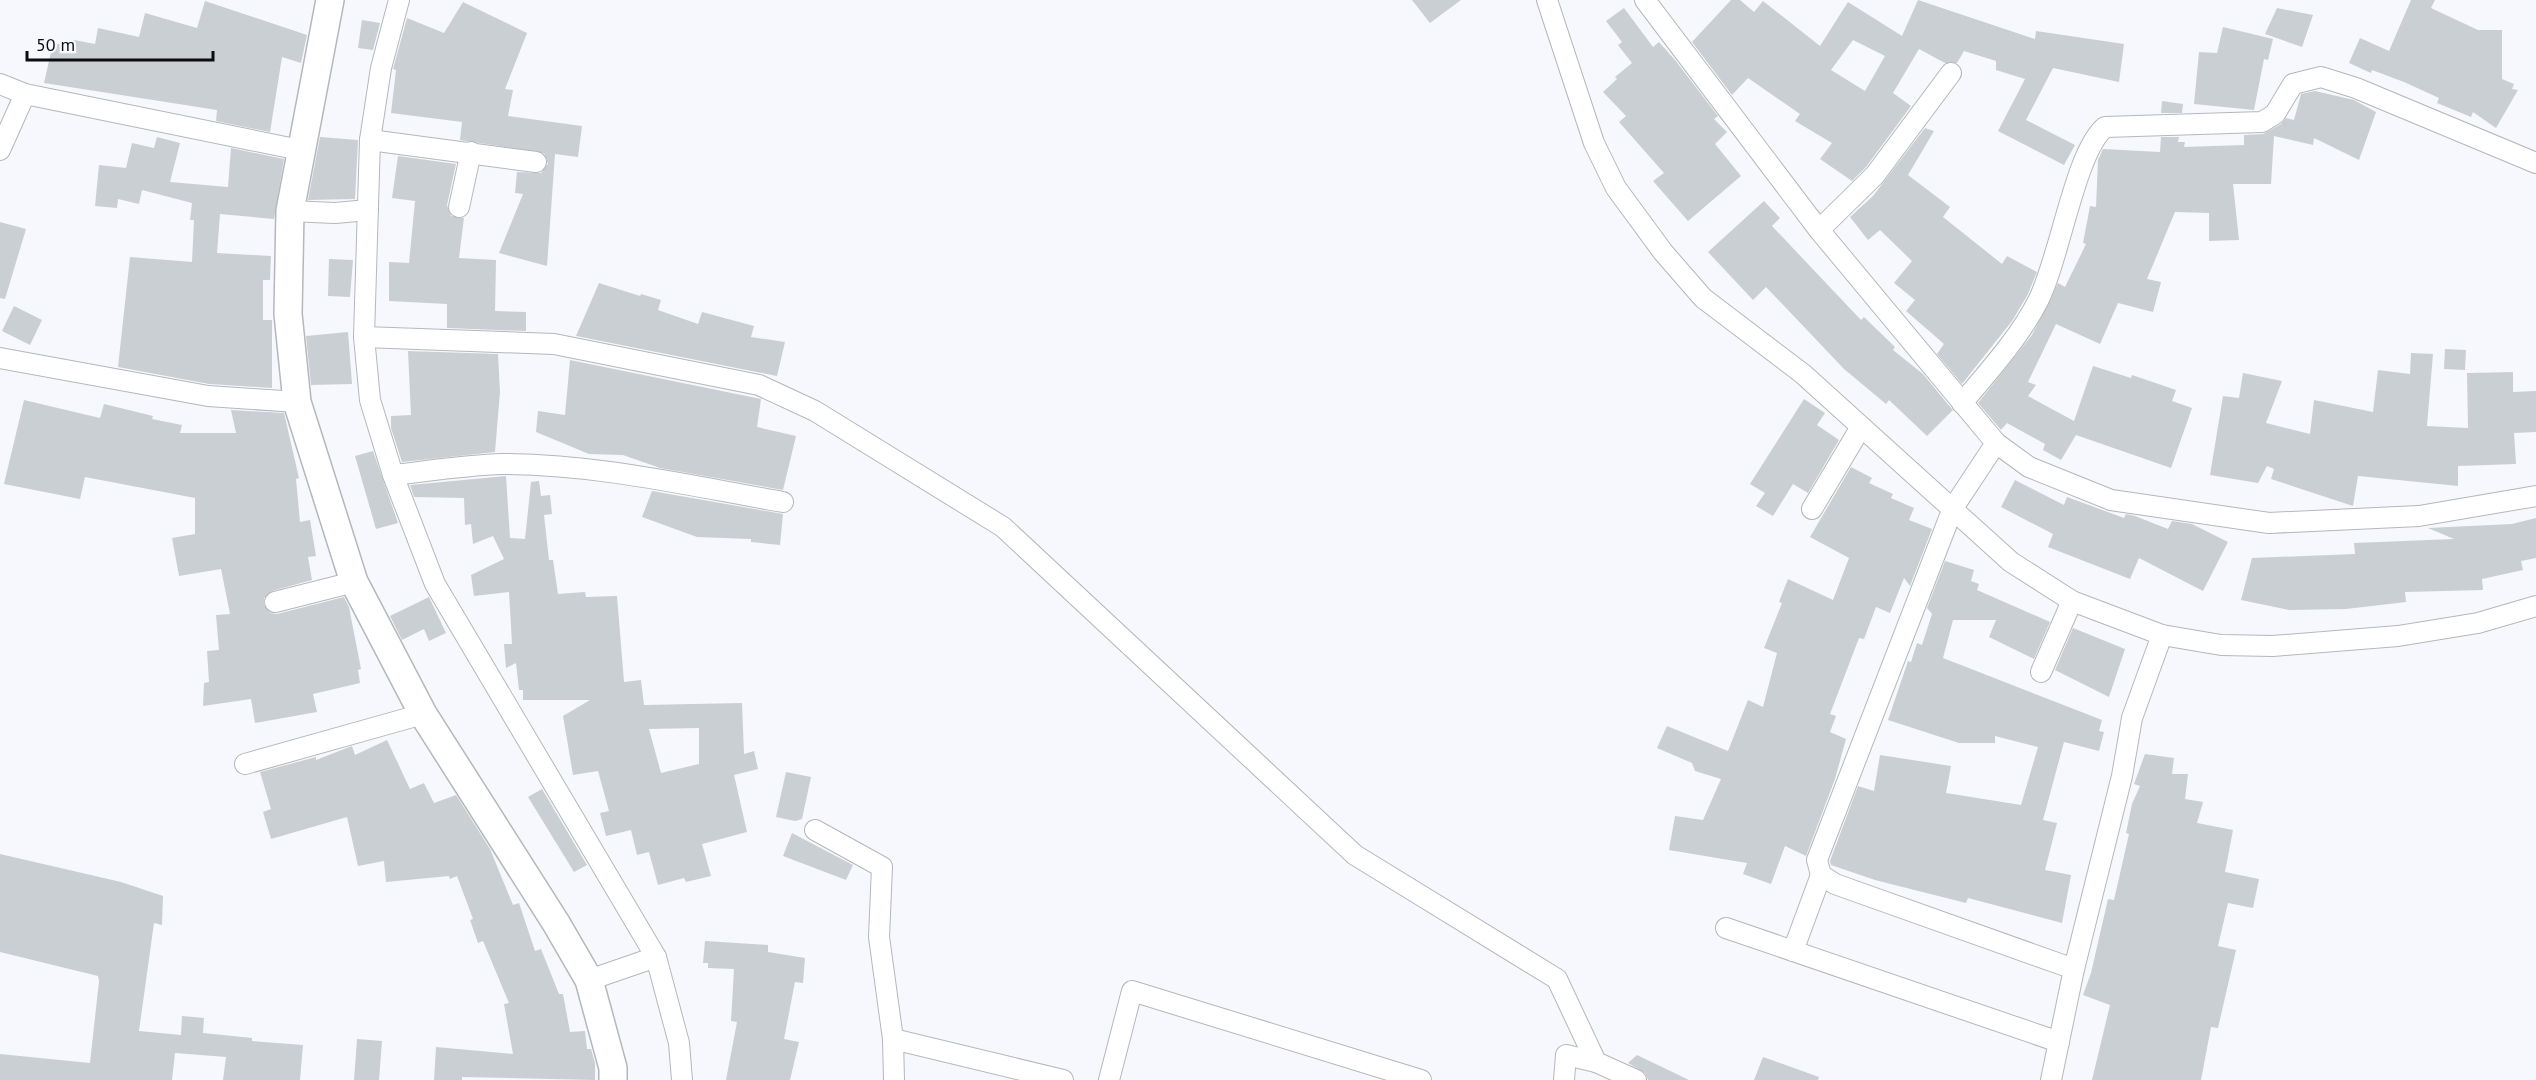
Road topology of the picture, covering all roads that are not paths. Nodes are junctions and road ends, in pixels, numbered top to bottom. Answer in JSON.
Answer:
{"nodes":[{"id":1,"x":330,"y":0,"type":"edge"},
{"id":2,"x":399,"y":0,"type":"edge"},
{"id":3,"x":1547,"y":0,"type":"edge"},
{"id":4,"x":1645,"y":0,"type":"edge"},
{"id":5,"x":1951,"y":73,"type":"dead end"},
{"id":6,"x":0,"y":84,"type":"edge"},
{"id":7,"x":24,"y":94,"type":"junction"},
{"id":8,"x":370,"y":140,"type":"junction"},
{"id":9,"x":0,"y":150,"type":"edge"},
{"id":10,"x":300,"y":150,"type":"junction"},
{"id":11,"x":471,"y":152,"type":"junction"},
{"id":12,"x":536,"y":162,"type":"dead end"},
{"id":13,"x":2536,"y":163,"type":"edge"},
{"id":14,"x":459,"y":207,"type":"dead end"},
{"id":15,"x":368,"y":210,"type":"junction"},
{"id":16,"x":301,"y":212,"type":"junction"},
{"id":17,"x":1819,"y":230,"type":"junction"},
{"id":18,"x":364,"y":337,"type":"junction"},
{"id":19,"x":0,"y":358,"type":"edge"},
{"id":20,"x":297,"y":402,"type":"junction"},
{"id":21,"x":1962,"y":403,"type":"junction"},
{"id":22,"x":1861,"y":427,"type":"junction"},
{"id":23,"x":1996,"y":443,"type":"junction"},
{"id":24,"x":393,"y":475,"type":"junction"},
{"id":25,"x":2536,"y":496,"type":"edge"},
{"id":26,"x":783,"y":502,"type":"dead end"},
{"id":27,"x":1953,"y":508,"type":"junction"},
{"id":28,"x":1812,"y":509,"type":"dead end"},
{"id":29,"x":354,"y":582,"type":"junction"},
{"id":30,"x":2072,"y":601,"type":"junction"},
{"id":31,"x":275,"y":602,"type":"dead end"},
{"id":32,"x":2536,"y":606,"type":"edge"},
{"id":33,"x":2162,"y":635,"type":"junction"},
{"id":34,"x":2041,"y":672,"type":"dead end"},
{"id":35,"x":423,"y":714,"type":"junction"},
{"id":36,"x":245,"y":764,"type":"dead end"},
{"id":37,"x":815,"y":830,"type":"dead end"},
{"id":38,"x":1821,"y":875,"type":"junction"},
{"id":39,"x":1726,"y":928,"type":"dead end"},
{"id":40,"x":1793,"y":951,"type":"junction"},
{"id":41,"x":649,"y":959,"type":"junction"},
{"id":42,"x":2074,"y":969,"type":"junction"},
{"id":43,"x":599,"y":976,"type":"junction"},
{"id":44,"x":893,"y":1039,"type":"junction"},
{"id":45,"x":2059,"y":1042,"type":"junction"},
{"id":46,"x":1596,"y":1062,"type":"junction"},
{"id":47,"x":613,"y":1080,"type":"edge"},
{"id":48,"x":682,"y":1080,"type":"edge"},
{"id":49,"x":894,"y":1080,"type":"edge"},
{"id":50,"x":1063,"y":1080,"type":"edge"},
{"id":51,"x":1109,"y":1080,"type":"edge"},
{"id":52,"x":1421,"y":1080,"type":"edge"},
{"id":53,"x":1564,"y":1080,"type":"edge"},
{"id":54,"x":1636,"y":1080,"type":"edge"},
{"id":55,"x":2051,"y":1080,"type":"edge"}],
"edges":[{"from":1,"to":10,"type":"street"},
{"from":2,"to":8,"type":"street"},
{"from":3,"to":22,"type":"street"},
{"from":4,"to":17,"type":"street"},
{"from":5,"to":17,"type":"street"},
{"from":6,"to":7,"type":"street"},
{"from":7,"to":9,"type":"street"},
{"from":7,"to":10,"type":"street"},
{"from":8,"to":11,"type":"street"},
{"from":8,"to":15,"type":"street"},
{"from":10,"to":16,"type":"street"},
{"from":11,"to":12,"type":"street"},
{"from":11,"to":14,"type":"street"},
{"from":13,"to":21,"type":"street"},
{"from":15,"to":16,"type":"street"},
{"from":15,"to":18,"type":"street"},
{"from":16,"to":20,"type":"street"},
{"from":17,"to":21,"type":"street"},
{"from":18,"to":24,"type":"street"},
{"from":18,"to":46,"type":"street"},
{"from":19,"to":20,"type":"street"},
{"from":20,"to":29,"type":"street"},
{"from":21,"to":23,"type":"street"},
{"from":22,"to":27,"type":"street"},
{"from":22,"to":28,"type":"street"},
{"from":23,"to":25,"type":"street"},
{"from":23,"to":27,"type":"street"},
{"from":24,"to":26,"type":"street"},
{"from":24,"to":41,"type":"street"},
{"from":27,"to":30,"type":"street"},
{"from":27,"to":38,"type":"street"},
{"from":29,"to":31,"type":"street"},
{"from":29,"to":35,"type":"street"},
{"from":30,"to":33,"type":"street"},
{"from":30,"to":34,"type":"street"},
{"from":32,"to":33,"type":"street"},
{"from":33,"to":42,"type":"street"},
{"from":35,"to":36,"type":"street"},
{"from":35,"to":43,"type":"street"},
{"from":37,"to":44,"type":"street"},
{"from":38,"to":40,"type":"street"},
{"from":38,"to":42,"type":"street"},
{"from":39,"to":40,"type":"street"},
{"from":40,"to":45,"type":"street"},
{"from":41,"to":43,"type":"street"},
{"from":41,"to":48,"type":"street"},
{"from":42,"to":45,"type":"street"},
{"from":43,"to":47,"type":"street"},
{"from":44,"to":49,"type":"street"},
{"from":44,"to":50,"type":"street"},
{"from":45,"to":55,"type":"street"},
{"from":46,"to":53,"type":"street"},
{"from":46,"to":54,"type":"street"},
{"from":51,"to":52,"type":"street"}]}
